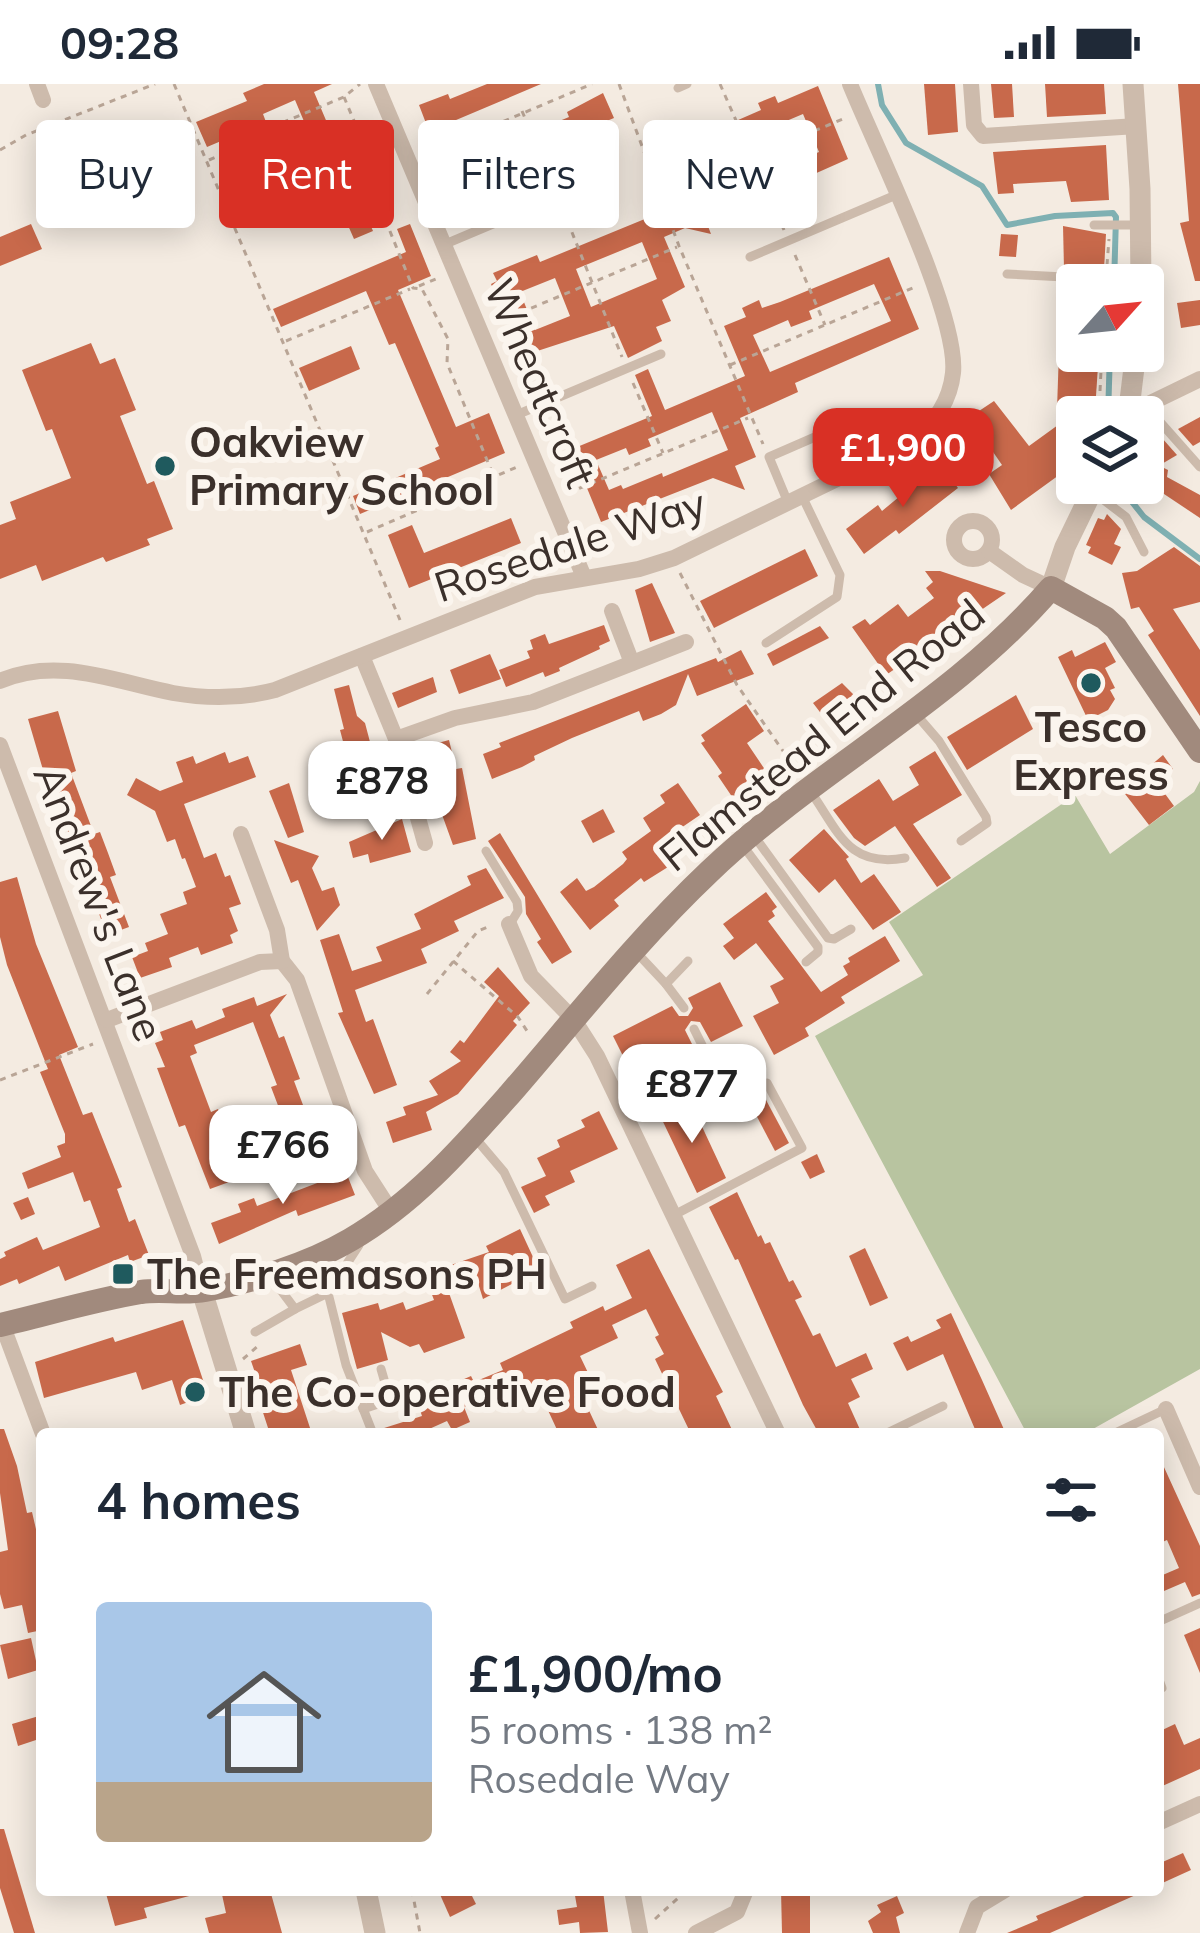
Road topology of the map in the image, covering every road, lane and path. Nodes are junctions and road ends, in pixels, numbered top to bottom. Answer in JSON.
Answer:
{"nodes":[{"id":1,"x":155,"y":84,"type":"edge"},
{"id":2,"x":174,"y":84,"type":"edge"},
{"id":3,"x":361,"y":84,"type":"edge"},
{"id":4,"x":376,"y":84,"type":"edge"},
{"id":5,"x":592,"y":84,"type":"edge"},
{"id":6,"x":619,"y":84,"type":"edge"},
{"id":7,"x":719,"y":84,"type":"edge"},
{"id":8,"x":850,"y":84,"type":"edge"},
{"id":9,"x":971,"y":84,"type":"edge"},
{"id":10,"x":1133,"y":84,"type":"edge"},
{"id":11,"x":344,"y":97,"type":"junction"},
{"id":12,"x":522,"y":111,"type":"junction"},
{"id":13,"x":861,"y":112,"type":"junction"},
{"id":14,"x":526,"y":120,"type":"edge"},
{"id":15,"x":734,"y":120,"type":"edge"},
{"id":16,"x":1137,"y":126,"type":"junction"},
{"id":17,"x":817,"y":129,"type":"edge"},
{"id":18,"x":0,"y":150,"type":"edge"},
{"id":19,"x":643,"y":152,"type":"edge"},
{"id":20,"x":207,"y":160,"type":"junction"},
{"id":21,"x":407,"y":162,"type":"junction"},
{"id":22,"x":896,"y":195,"type":"junction"},
{"id":23,"x":1094,"y":225,"type":"dead end"},
{"id":24,"x":1122,"y":225,"type":"junction"},
{"id":25,"x":483,"y":228,"type":"edge"},
{"id":26,"x":570,"y":228,"type":"edge"},
{"id":27,"x":672,"y":228,"type":"edge"},
{"id":28,"x":783,"y":228,"type":"edge"},
{"id":29,"x":789,"y":241,"type":"junction"},
{"id":30,"x":443,"y":245,"type":"junction"},
{"id":31,"x":679,"y":246,"type":"junction"},
{"id":32,"x":750,"y":257,"type":"dead end"},
{"id":33,"x":1112,"y":264,"type":"edge"},
{"id":34,"x":1130,"y":264,"type":"edge"},
{"id":35,"x":454,"y":271,"type":"junction"},
{"id":36,"x":1007,"y":274,"type":"dead end"},
{"id":37,"x":1056,"y":276,"type":"edge"},
{"id":38,"x":930,"y":280,"type":"junction"},
{"id":39,"x":592,"y":284,"type":"junction"},
{"id":40,"x":413,"y":288,"type":"junction"},
{"id":41,"x":825,"y":325,"type":"junction"},
{"id":42,"x":478,"y":330,"type":"junction"},
{"id":43,"x":284,"y":342,"type":"junction"},
{"id":44,"x":661,"y":354,"type":"dead end"},
{"id":45,"x":728,"y":366,"type":"junction"},
{"id":46,"x":627,"y":369,"type":"junction"},
{"id":47,"x":1102,"y":372,"type":"edge"},
{"id":48,"x":1200,"y":379,"type":"edge"},
{"id":49,"x":1100,"y":391,"type":"dead end"},
{"id":50,"x":1164,"y":397,"type":"edge"},
{"id":51,"x":514,"y":416,"type":"junction"},
{"id":52,"x":751,"y":417,"type":"junction"},
{"id":53,"x":854,"y":419,"type":"dead end"},
{"id":54,"x":1164,"y":437,"type":"edge"},
{"id":55,"x":663,"y":453,"type":"junction"},
{"id":56,"x":769,"y":457,"type":"junction"},
{"id":57,"x":533,"y":460,"type":"junction"},
{"id":58,"x":1200,"y":467,"type":"edge"},
{"id":59,"x":494,"y":477,"type":"junction"},
{"id":60,"x":550,"y":501,"type":"junction"},
{"id":61,"x":796,"y":501,"type":"junction"},
{"id":62,"x":1087,"y":504,"type":"edge"},
{"id":63,"x":1112,"y":504,"type":"edge"},
{"id":64,"x":365,"y":533,"type":"junction"},
{"id":65,"x":989,"y":551,"type":"dead end"},
{"id":66,"x":1144,"y":551,"type":"dead end"},
{"id":67,"x":674,"y":558,"type":"junction"},
{"id":68,"x":584,"y":577,"type":"junction"},
{"id":69,"x":1051,"y":588,"type":"junction"},
{"id":70,"x":612,"y":611,"type":"dead end"},
{"id":71,"x":407,"y":638,"type":"junction"},
{"id":72,"x":686,"y":642,"type":"dead end"},
{"id":73,"x":766,"y":643,"type":"dead end"},
{"id":74,"x":362,"y":656,"type":"junction"},
{"id":75,"x":632,"y":663,"type":"junction"},
{"id":76,"x":0,"y":681,"type":"edge"},
{"id":77,"x":914,"y":712,"type":"junction"},
{"id":78,"x":396,"y":739,"type":"junction"},
{"id":79,"x":0,"y":746,"type":"edge"},
{"id":80,"x":1200,"y":751,"type":"edge"},
{"id":81,"x":808,"y":788,"type":"junction"},
{"id":82,"x":412,"y":792,"type":"junction"},
{"id":83,"x":346,"y":810,"type":"dead end"},
{"id":84,"x":241,"y":835,"type":"dead end"},
{"id":85,"x":746,"y":838,"type":"junction"},
{"id":86,"x":961,"y":841,"type":"dead end"},
{"id":87,"x":425,"y":843,"type":"dead end"},
{"id":88,"x":486,"y":851,"type":"dead end"},
{"id":89,"x":905,"y":858,"type":"dead end"},
{"id":90,"x":514,"y":918,"type":"junction"},
{"id":91,"x":851,"y":929,"type":"dead end"},
{"id":92,"x":634,"y":949,"type":"junction"},
{"id":93,"x":282,"y":961,"type":"junction"},
{"id":94,"x":453,"y":961,"type":"junction"},
{"id":95,"x":688,"y":961,"type":"dead end"},
{"id":96,"x":806,"y":962,"type":"dead end"},
{"id":97,"x":666,"y":984,"type":"junction"},
{"id":98,"x":427,"y":994,"type":"dead end"},
{"id":99,"x":684,"y":1008,"type":"dead end"},
{"id":100,"x":574,"y":1020,"type":"junction"},
{"id":101,"x":109,"y":1028,"type":"junction"},
{"id":102,"x":694,"y":1029,"type":"dead end"},
{"id":103,"x":545,"y":1053,"type":"junction"},
{"id":104,"x":712,"y":1065,"type":"dead end"},
{"id":105,"x":0,"y":1081,"type":"edge"},
{"id":106,"x":767,"y":1083,"type":"dead end"},
{"id":107,"x":473,"y":1135,"type":"junction"},
{"id":108,"x":674,"y":1215,"type":"junction"},
{"id":109,"x":381,"y":1220,"type":"junction"},
{"id":110,"x":268,"y":1273,"type":"junction"},
{"id":111,"x":592,"y":1286,"type":"dead end"},
{"id":112,"x":202,"y":1291,"type":"junction"},
{"id":113,"x":328,"y":1293,"type":"junction"},
{"id":114,"x":295,"y":1309,"type":"junction"},
{"id":115,"x":1,"y":1324,"type":"edge"},
{"id":116,"x":255,"y":1332,"type":"joint"},
{"id":117,"x":381,"y":1370,"type":"dead end"},
{"id":118,"x":226,"y":1372,"type":"junction"},
{"id":119,"x":943,"y":1406,"type":"dead end"},
{"id":120,"x":363,"y":1409,"type":"junction"},
{"id":121,"x":1166,"y":1409,"type":"joint"},
{"id":122,"x":41,"y":1428,"type":"edge"},
{"id":123,"x":239,"y":1428,"type":"edge"},
{"id":124,"x":371,"y":1428,"type":"edge"},
{"id":125,"x":775,"y":1428,"type":"edge"},
{"id":126,"x":897,"y":1428,"type":"edge"},
{"id":127,"x":1126,"y":1428,"type":"edge"},
{"id":128,"x":1200,"y":1486,"type":"edge"},
{"id":129,"x":1200,"y":1603,"type":"edge"},
{"id":130,"x":1164,"y":1619,"type":"edge"},
{"id":131,"x":1198,"y":1811,"type":"edge"},
{"id":132,"x":1164,"y":1821,"type":"edge"},
{"id":133,"x":367,"y":1896,"type":"edge"},
{"id":134,"x":413,"y":1896,"type":"edge"},
{"id":135,"x":633,"y":1896,"type":"edge"},
{"id":136,"x":680,"y":1896,"type":"edge"},
{"id":137,"x":745,"y":1896,"type":"edge"},
{"id":138,"x":995,"y":1896,"type":"edge"},
{"id":139,"x":733,"y":1925,"type":"edge"},
{"id":140,"x":639,"y":1931,"type":"edge"},
{"id":141,"x":375,"y":1933,"type":"edge"},
{"id":142,"x":420,"y":1933,"type":"edge"},
{"id":143,"x":696,"y":1933,"type":"edge"},
{"id":144,"x":967,"y":1933,"type":"edge"}],
"edges":[{"from":1,"to":18,"type":"path"},
{"from":2,"to":20,"type":"path"},
{"from":3,"to":11,"type":"path"},
{"from":4,"to":21,"type":"street","name":"Wheatcroft"},
{"from":5,"to":12,"type":"path"},
{"from":6,"to":19,"type":"path"},
{"from":7,"to":15,"type":"path"},
{"from":8,"to":13,"type":"street","name":"Rosedale Way"},
{"from":9,"to":16,"type":"street"},
{"from":10,"to":16,"type":"street"},
{"from":11,"to":20,"type":"path"},
{"from":11,"to":40,"type":"path"},
{"from":12,"to":14,"type":"path"},
{"from":12,"to":21,"type":"path"},
{"from":13,"to":17,"type":"path"},
{"from":13,"to":22,"type":"street","name":"Rosedale Way"},
{"from":16,"to":24,"type":"street"},
{"from":20,"to":43,"type":"path"},
{"from":21,"to":30,"type":"street","name":"Wheatcroft"},
{"from":22,"to":29,"type":"lane"},
{"from":22,"to":38,"type":"street","name":"Rosedale Way"},
{"from":23,"to":24,"type":"lane"},
{"from":24,"to":33,"type":"path"},
{"from":24,"to":34,"type":"street"},
{"from":25,"to":30,"type":"lane"},
{"from":26,"to":39,"type":"path"},
{"from":27,"to":31,"type":"path"},
{"from":28,"to":29,"type":"path"},
{"from":29,"to":32,"type":"lane"},
{"from":29,"to":41,"type":"path"},
{"from":30,"to":35,"type":"street","name":"Wheatcroft"},
{"from":31,"to":39,"type":"path"},
{"from":31,"to":45,"type":"path"},
{"from":35,"to":40,"type":"path"},
{"from":35,"to":42,"type":"street","name":"Wheatcroft"},
{"from":36,"to":37,"type":"lane"},
{"from":38,"to":41,"type":"path"},
{"from":38,"to":61,"type":"street","name":"Rosedale Way"},
{"from":39,"to":42,"type":"path"},
{"from":39,"to":46,"type":"path"},
{"from":40,"to":43,"type":"path"},
{"from":40,"to":59,"type":"path"},
{"from":41,"to":45,"type":"path"},
{"from":42,"to":51,"type":"street","name":"Wheatcroft"},
{"from":43,"to":64,"type":"path"},
{"from":44,"to":46,"type":"lane"},
{"from":45,"to":52,"type":"path"},
{"from":46,"to":51,"type":"lane"},
{"from":46,"to":55,"type":"path"},
{"from":47,"to":49,"type":"path"},
{"from":48,"to":50,"type":"street"},
{"from":51,"to":57,"type":"street","name":"Wheatcroft"},
{"from":52,"to":55,"type":"path"},
{"from":52,"to":56,"type":"path"},
{"from":53,"to":56,"type":"lane"},
{"from":54,"to":58,"type":"lane"},
{"from":55,"to":60,"type":"path"},
{"from":56,"to":61,"type":"lane"},
{"from":57,"to":59,"type":"path"},
{"from":57,"to":60,"type":"street","name":"Wheatcroft"},
{"from":59,"to":64,"type":"path"},
{"from":60,"to":68,"type":"street","name":"Wheatcroft"},
{"from":61,"to":67,"type":"street","name":"Rosedale Way"},
{"from":61,"to":73,"type":"lane"},
{"from":62,"to":69,"type":"street"},
{"from":63,"to":66,"type":"lane"},
{"from":64,"to":71,"type":"path"},
{"from":65,"to":69,"type":"street"},
{"from":67,"to":68,"type":"street","name":"Rosedale Way"},
{"from":67,"to":81,"type":"path"},
{"from":68,"to":71,"type":"street","name":"Rosedale Way"},
{"from":69,"to":77,"type":"main road","name":"Flamstead End Road"},
{"from":69,"to":80,"type":"main road"},
{"from":70,"to":75,"type":"street"},
{"from":71,"to":74,"type":"street","name":"Rosedale Way"},
{"from":72,"to":75,"type":"street"},
{"from":74,"to":76,"type":"street","name":"Rosedale Way"},
{"from":74,"to":78,"type":"street"},
{"from":75,"to":78,"type":"street"},
{"from":77,"to":81,"type":"main road","name":"Flamstead End Road"},
{"from":77,"to":86,"type":"lane"},
{"from":78,"to":82,"type":"street"},
{"from":79,"to":101,"type":"street","name":"Andrew's Lane"},
{"from":81,"to":85,"type":"main road","name":"Flamstead End Road"},
{"from":81,"to":89,"type":"lane"},
{"from":82,"to":83,"type":"street"},
{"from":82,"to":87,"type":"street"},
{"from":84,"to":93,"type":"street"},
{"from":85,"to":91,"type":"lane"},
{"from":85,"to":92,"type":"main road","name":"Flamstead End Road"},
{"from":85,"to":96,"type":"lane"},
{"from":88,"to":90,"type":"lane"},
{"from":90,"to":94,"type":"path"},
{"from":90,"to":100,"type":"street"},
{"from":92,"to":97,"type":"lane"},
{"from":92,"to":100,"type":"main road","name":"Flamstead End Road"},
{"from":93,"to":101,"type":"street"},
{"from":93,"to":109,"type":"street"},
{"from":94,"to":98,"type":"path"},
{"from":94,"to":103,"type":"path"},
{"from":95,"to":97,"type":"lane"},
{"from":97,"to":99,"type":"lane"},
{"from":100,"to":103,"type":"main road","name":"Flamstead End Road"},
{"from":100,"to":108,"type":"street"},
{"from":101,"to":105,"type":"path"},
{"from":101,"to":112,"type":"street","name":"Andrew's Lane"},
{"from":102,"to":104,"type":"lane"},
{"from":103,"to":107,"type":"main road","name":"Flamstead End Road"},
{"from":106,"to":108,"type":"lane"},
{"from":107,"to":109,"type":"main road","name":"Flamstead End Road"},
{"from":107,"to":111,"type":"lane"},
{"from":108,"to":125,"type":"street"},
{"from":109,"to":110,"type":"main road","name":"Flamstead End Road"},
{"from":109,"to":113,"type":"lane"},
{"from":110,"to":112,"type":"main road","name":"Flamstead End Road"},
{"from":110,"to":114,"type":"lane"},
{"from":112,"to":115,"type":"main road","name":"Flamstead End Road"},
{"from":112,"to":118,"type":"street"},
{"from":113,"to":114,"type":"lane"},
{"from":113,"to":120,"type":"lane"},
{"from":114,"to":116,"type":"lane"},
{"from":115,"to":122,"type":"street"},
{"from":116,"to":118,"type":"path"},
{"from":117,"to":120,"type":"lane"},
{"from":118,"to":123,"type":"street"},
{"from":119,"to":126,"type":"lane"},
{"from":120,"to":124,"type":"lane"},
{"from":121,"to":127,"type":"lane"},
{"from":121,"to":128,"type":"street"},
{"from":129,"to":130,"type":"lane"},
{"from":131,"to":132,"type":"street"},
{"from":133,"to":141,"type":"street"},
{"from":134,"to":142,"type":"path"},
{"from":135,"to":140,"type":"street"},
{"from":136,"to":140,"type":"path"},
{"from":137,"to":139,"type":"street"},
{"from":138,"to":144,"type":"street"},
{"from":139,"to":143,"type":"street"}]}
